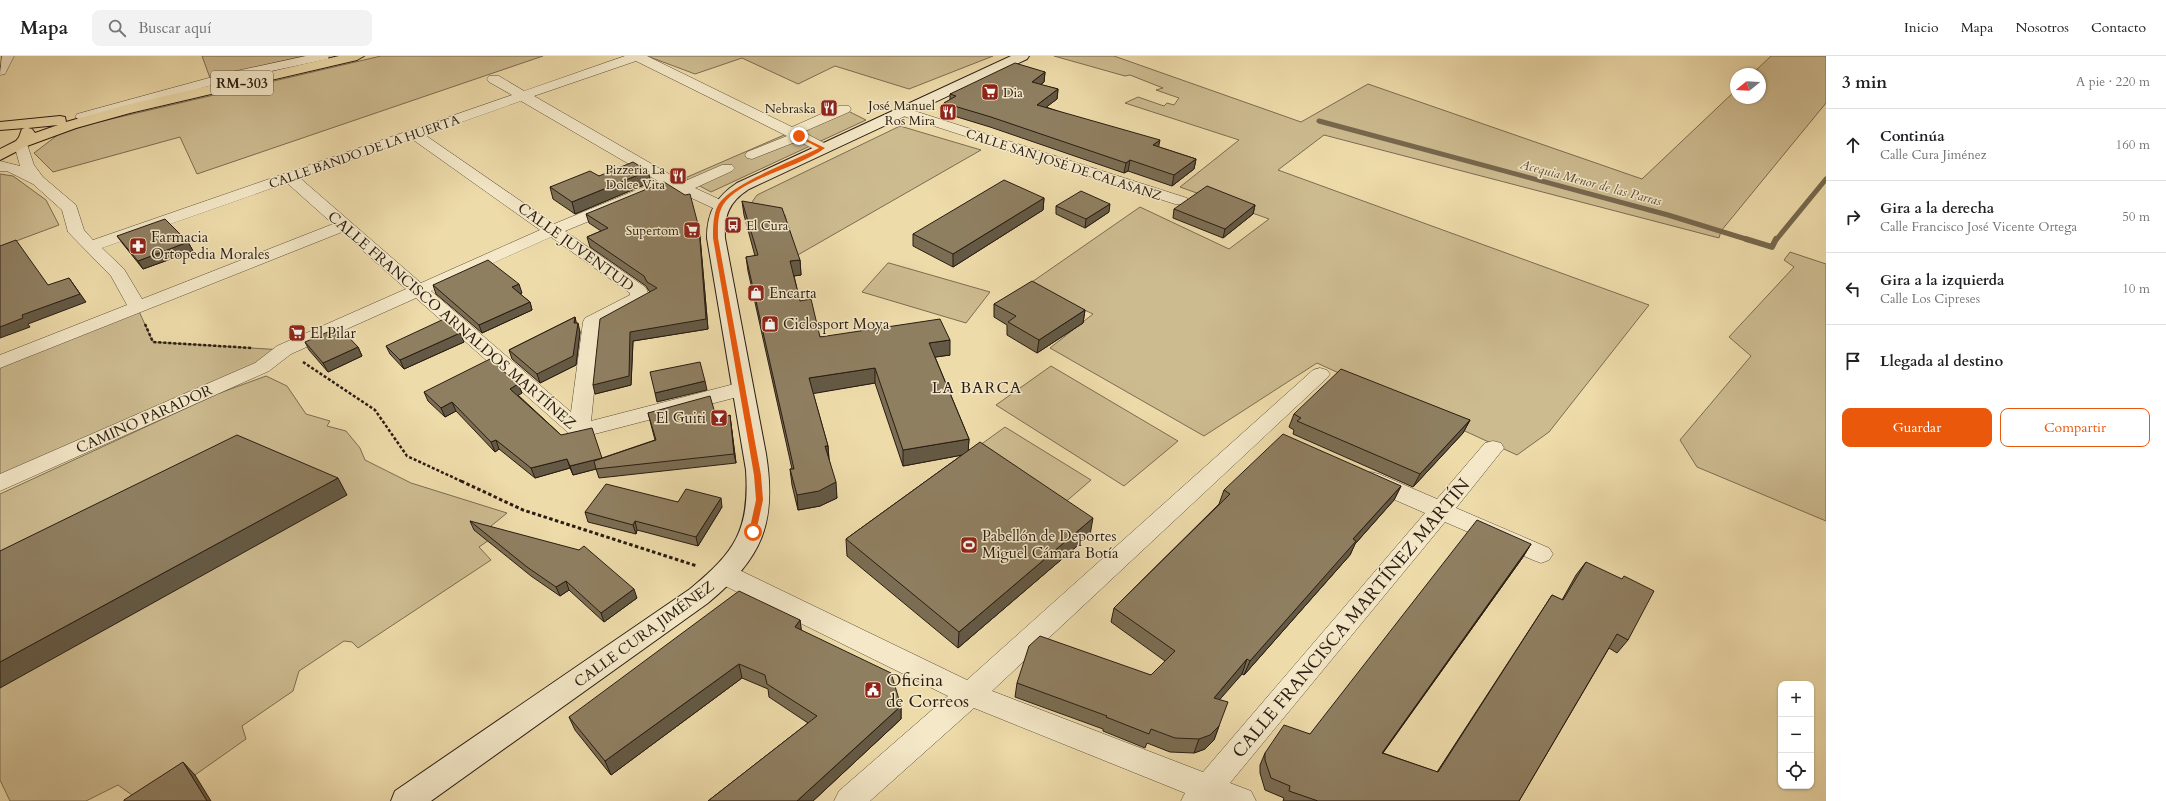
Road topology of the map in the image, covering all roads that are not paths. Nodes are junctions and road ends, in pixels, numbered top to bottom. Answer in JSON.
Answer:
{"nodes":[{"id":1,"x":8,"y":56,"type":"edge"},
{"id":2,"x":323,"y":56,"type":"edge"},
{"id":3,"x":357,"y":56,"type":"edge"},
{"id":4,"x":637,"y":56,"type":"edge"},
{"id":5,"x":1022,"y":56,"type":"edge"},
{"id":6,"x":0,"y":71,"type":"edge"},
{"id":7,"x":494,"y":79,"type":"dead end"},
{"id":8,"x":523,"y":96,"type":"junction"},
{"id":9,"x":126,"y":109,"type":"junction"},
{"id":10,"x":844,"y":109,"type":"dead end"},
{"id":11,"x":902,"y":111,"type":"junction"},
{"id":12,"x":82,"y":117,"type":"junction"},
{"id":13,"x":4,"y":125,"type":"edge"},
{"id":14,"x":414,"y":134,"type":"junction"},
{"id":15,"x":796,"y":134,"type":"junction"},
{"id":16,"x":21,"y":144,"type":"junction"},
{"id":17,"x":823,"y":148,"type":"junction"},
{"id":18,"x":0,"y":155,"type":"edge"},
{"id":19,"x":752,"y":155,"type":"dead end"},
{"id":20,"x":0,"y":166,"type":"edge"},
{"id":21,"x":727,"y":168,"type":"dead end"},
{"id":22,"x":288,"y":178,"type":"junction"},
{"id":23,"x":38,"y":180,"type":"junction"},
{"id":24,"x":676,"y":185,"type":"junction"},
{"id":25,"x":1181,"y":201,"type":"dead end"},
{"id":26,"x":721,"y":206,"type":"junction"},
{"id":27,"x":342,"y":226,"type":"junction"},
{"id":28,"x":554,"y":230,"type":"junction"},
{"id":29,"x":91,"y":246,"type":"junction"},
{"id":30,"x":417,"y":291,"type":"junction"},
{"id":31,"x":137,"y":307,"type":"junction"},
{"id":32,"x":0,"y":362,"type":"edge"},
{"id":33,"x":1320,"y":374,"type":"dead end"},
{"id":34,"x":742,"y":389,"type":"junction"},
{"id":35,"x":579,"y":431,"type":"junction"},
{"id":36,"x":1493,"y":448,"type":"dead end"},
{"id":37,"x":1351,"y":470,"type":"edge"},
{"id":38,"x":0,"y":483,"type":"edge"},
{"id":39,"x":1441,"y":510,"type":"junction"},
{"id":40,"x":1541,"y":554,"type":"dead end"},
{"id":41,"x":724,"y":574,"type":"junction"},
{"id":42,"x":970,"y":694,"type":"junction"},
{"id":43,"x":1202,"y":794,"type":"edge"},
{"id":44,"x":406,"y":801,"type":"edge"},
{"id":45,"x":849,"y":801,"type":"edge"},
{"id":46,"x":1240,"y":801,"type":"edge"}],
"edges":[{"from":1,"to":6,"type":"street"},
{"from":2,"to":12,"type":"street"},
{"from":3,"to":9,"type":"highway","number":"RM-303"},
{"from":4,"to":8,"type":"street","name":"CALLE BANDO DE LA HUERTA"},
{"from":4,"to":15,"type":"street"},
{"from":5,"to":11,"type":"street"},
{"from":7,"to":8,"type":"street"},
{"from":8,"to":14,"type":"street","name":"CALLE BANDO DE LA HUERTA"},
{"from":8,"to":24,"type":"street"},
{"from":9,"to":12,"type":"highway","number":"RM-303"},
{"from":9,"to":16,"type":"highway","number":"RM-303"},
{"from":10,"to":15,"type":"street"},
{"from":11,"to":17,"type":"street"},
{"from":11,"to":25,"type":"street","name":"CALLE SAN JOSÉ DE CALASANZ"},
{"from":12,"to":13,"type":"highway","number":"RM-303"},
{"from":13,"to":16,"type":"highway","number":"RM-303"},
{"from":14,"to":22,"type":"street","name":"CALLE BANDO DE LA HUERTA"},
{"from":14,"to":28,"type":"street","name":"CALLE JUVENTUD"},
{"from":15,"to":17,"type":"street"},
{"from":15,"to":19,"type":"street"},
{"from":16,"to":18,"type":"highway","number":"RM-303"},
{"from":16,"to":23,"type":"street"},
{"from":17,"to":26,"type":"street"},
{"from":20,"to":23,"type":"street"},
{"from":21,"to":24,"type":"street","name":"CAMINO PARADOR"},
{"from":22,"to":27,"type":"street","name":"CALLE FRANCISCO ARNALDOS MARTÍNEZ"},
{"from":22,"to":29,"type":"street","name":"CALLE BANDO DE LA HUERTA"},
{"from":23,"to":29,"type":"street"},
{"from":24,"to":26,"type":"street"},
{"from":24,"to":28,"type":"street","name":"CAMINO PARADOR"},
{"from":26,"to":34,"type":"street","name":"CALLE CURA JIMÉNEZ"},
{"from":27,"to":30,"type":"street","name":"CALLE FRANCISCO ARNALDOS MARTÍNEZ"},
{"from":27,"to":31,"type":"street"},
{"from":28,"to":30,"type":"street","name":"CAMINO PARADOR"},
{"from":28,"to":35,"type":"street","name":"CALLE JUVENTUD"},
{"from":29,"to":31,"type":"street"},
{"from":30,"to":35,"type":"street","name":"CALLE FRANCISCO ARNALDOS MARTÍNEZ"},
{"from":30,"to":38,"type":"street","name":"CAMINO PARADOR"},
{"from":31,"to":32,"type":"street"},
{"from":33,"to":42,"type":"street"},
{"from":34,"to":35,"type":"street","name":"CALLE FRANCISCO ARNALDOS MARTÍNEZ"},
{"from":34,"to":41,"type":"street","name":"CALLE CURA JIMÉNEZ"},
{"from":36,"to":39,"type":"street","name":"CALLE FRANCISCA MARTÍNEZ MARTÍN"},
{"from":37,"to":39,"type":"street"},
{"from":39,"to":40,"type":"street"},
{"from":39,"to":43,"type":"street","name":"CALLE FRANCISCA MARTÍNEZ MARTÍN"},
{"from":41,"to":42,"type":"street"},
{"from":41,"to":44,"type":"street","name":"CALLE CURA JIMÉNEZ"},
{"from":42,"to":43,"type":"street"},
{"from":42,"to":45,"type":"street"},
{"from":43,"to":46,"type":"street"}]}
